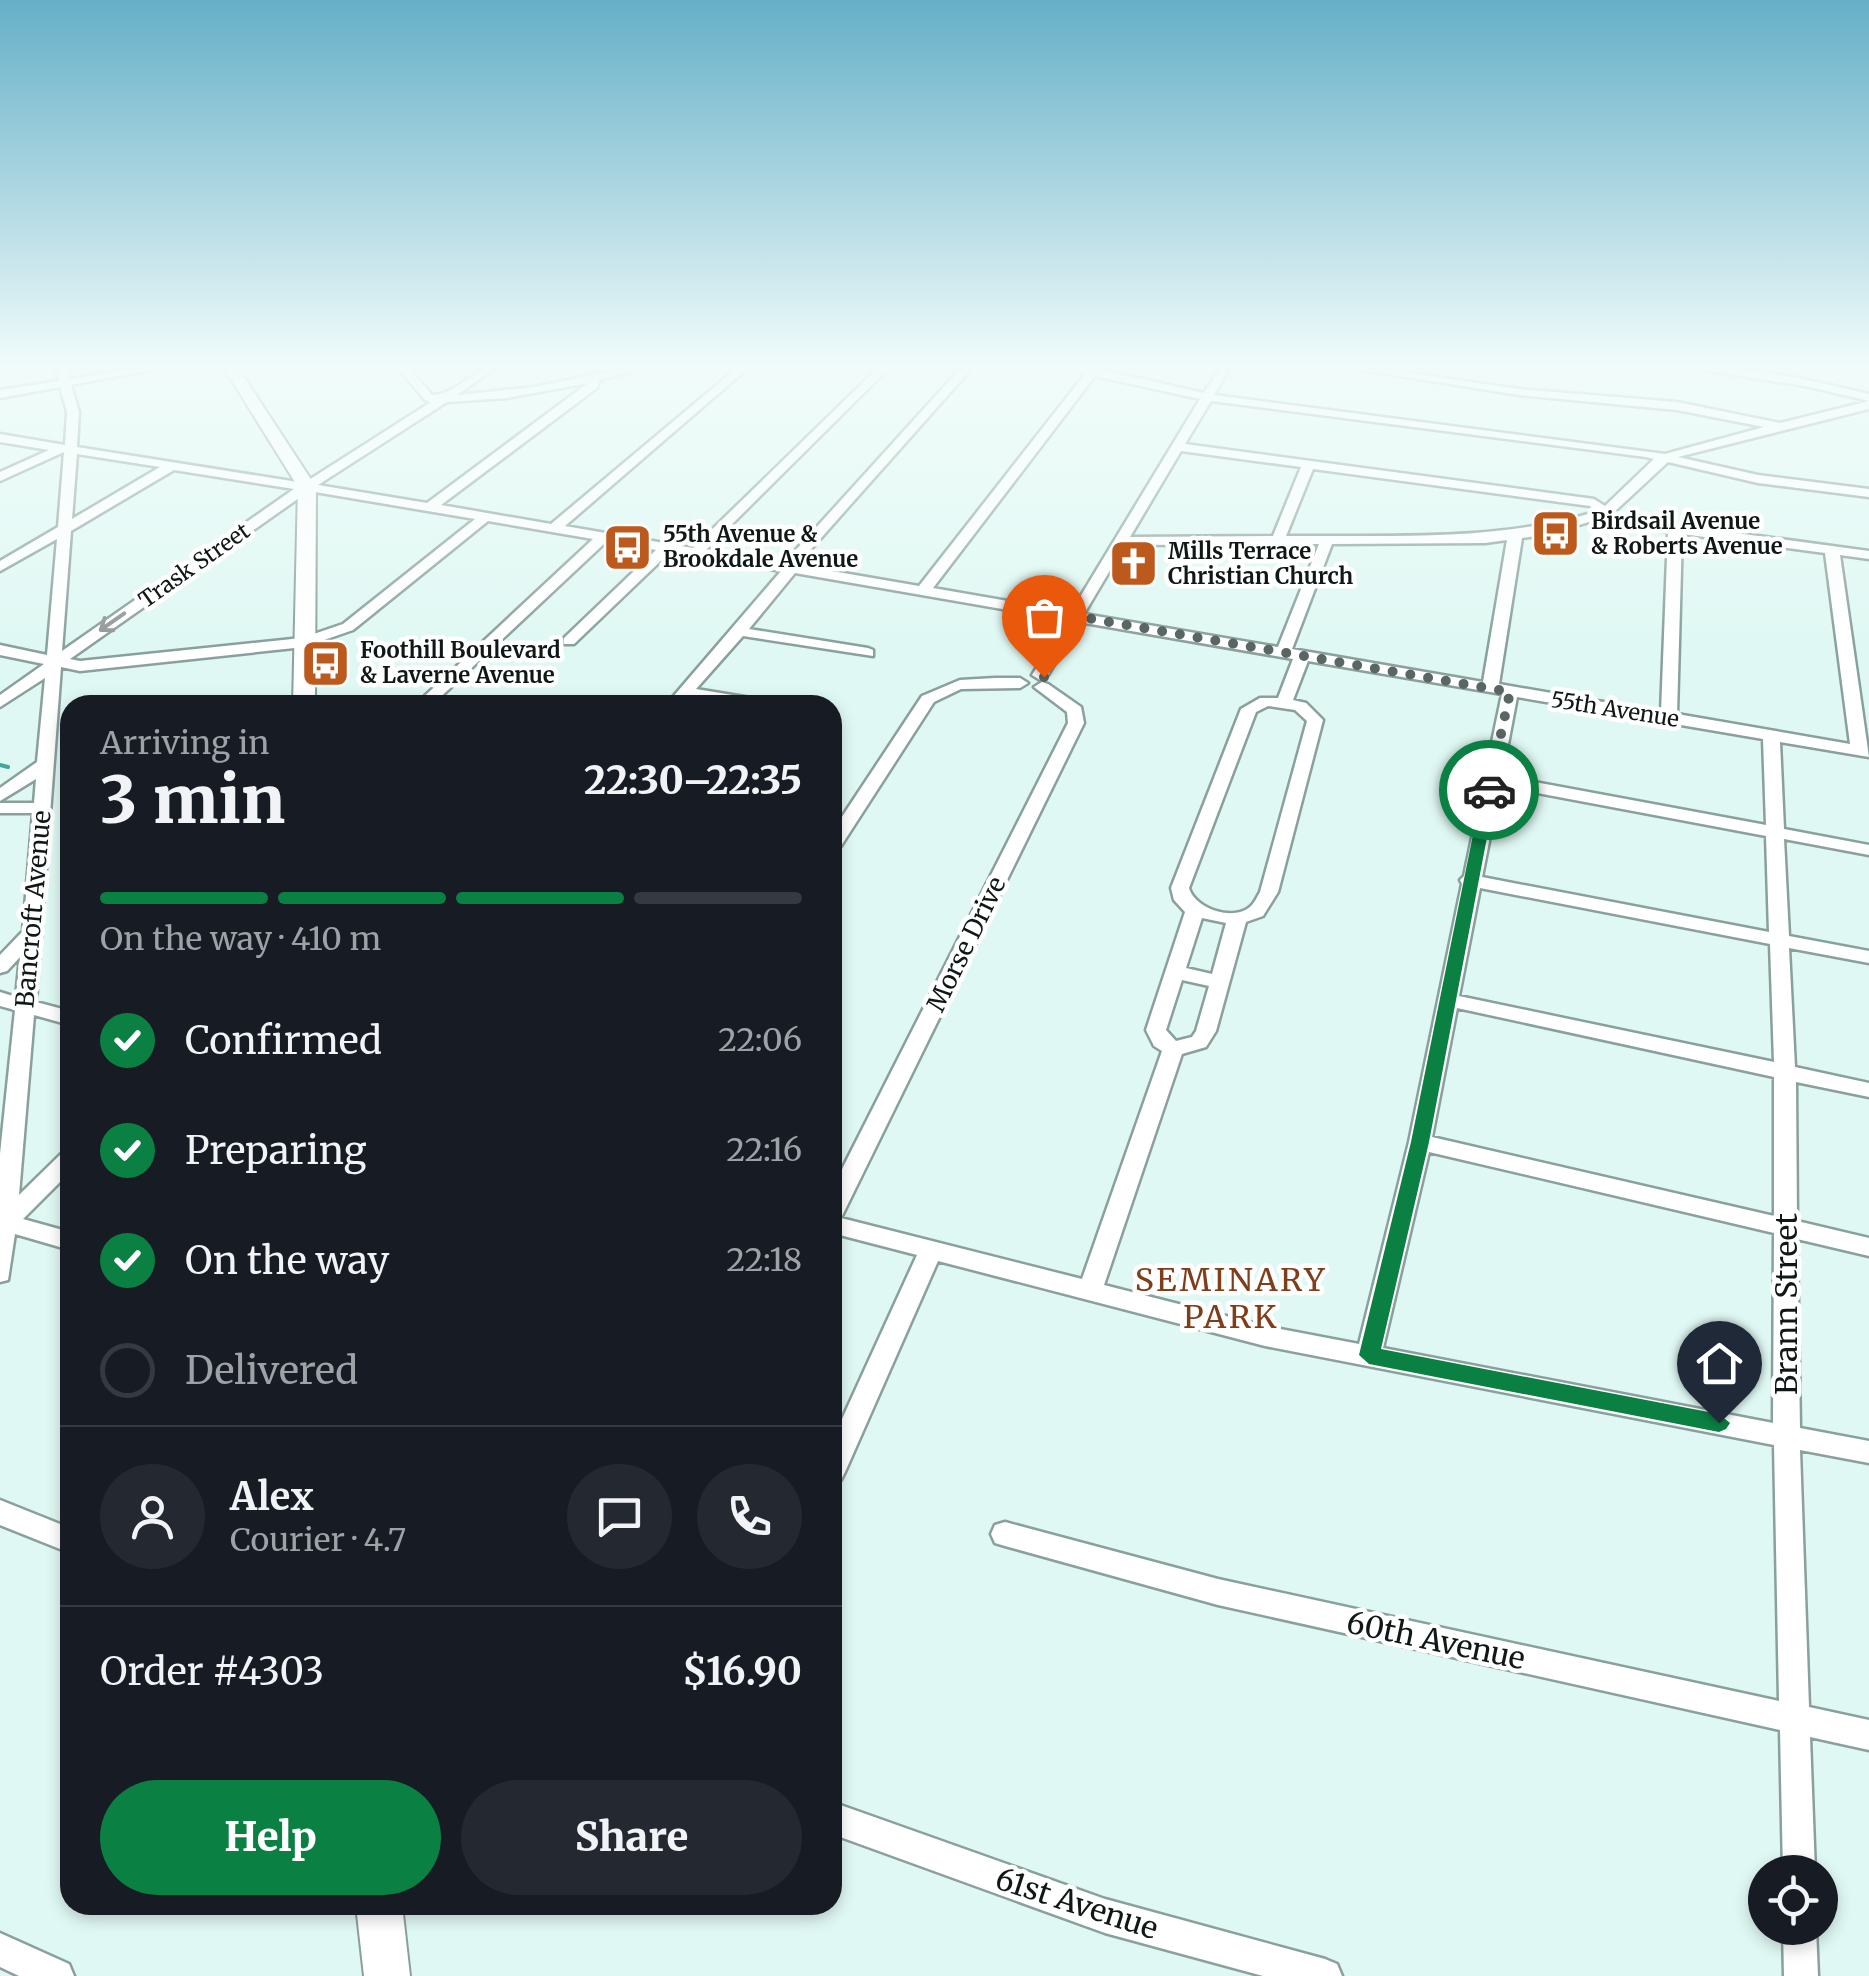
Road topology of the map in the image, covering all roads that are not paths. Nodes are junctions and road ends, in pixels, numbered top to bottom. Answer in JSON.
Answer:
{"nodes":[{"id":1,"x":33,"y":460,"type":"edge"},
{"id":2,"x":69,"y":460,"type":"edge"},
{"id":3,"x":132,"y":460,"type":"edge"},
{"id":4,"x":290,"y":460,"type":"edge"},
{"id":5,"x":348,"y":460,"type":"edge"},
{"id":6,"x":493,"y":460,"type":"edge"},
{"id":7,"x":634,"y":460,"type":"edge"},
{"id":8,"x":790,"y":460,"type":"edge"},
{"id":9,"x":885,"y":460,"type":"edge"},
{"id":10,"x":1024,"y":460,"type":"edge"},
{"id":11,"x":1168,"y":460,"type":"edge"},
{"id":12,"x":1279,"y":460,"type":"edge"},
{"id":13,"x":1662,"y":460,"type":"edge"},
{"id":14,"x":1679,"y":460,"type":"edge"},
{"id":15,"x":1308,"y":464,"type":"junction"},
{"id":16,"x":171,"y":466,"type":"junction"},
{"id":17,"x":0,"y":478,"type":"edge"},
{"id":18,"x":307,"y":487,"type":"junction"},
{"id":19,"x":1869,"y":493,"type":"edge"},
{"id":20,"x":430,"y":507,"type":"junction"},
{"id":21,"x":1605,"y":513,"type":"junction"},
{"id":22,"x":484,"y":517,"type":"junction"},
{"id":23,"x":65,"y":526,"type":"junction"},
{"id":24,"x":554,"y":528,"type":"junction"},
{"id":25,"x":1675,"y":529,"type":"junction"},
{"id":26,"x":1515,"y":536,"type":"junction"},
{"id":27,"x":603,"y":537,"type":"junction"},
{"id":28,"x":1278,"y":540,"type":"junction"},
{"id":29,"x":1327,"y":540,"type":"junction"},
{"id":30,"x":1120,"y":541,"type":"junction"},
{"id":31,"x":666,"y":548,"type":"junction"},
{"id":32,"x":1832,"y":550,"type":"junction"},
{"id":33,"x":695,"y":553,"type":"junction"},
{"id":34,"x":1869,"y":555,"type":"edge"},
{"id":35,"x":0,"y":567,"type":"edge"},
{"id":36,"x":788,"y":570,"type":"junction"},
{"id":37,"x":923,"y":591,"type":"junction"},
{"id":38,"x":1075,"y":616,"type":"junction"},
{"id":39,"x":737,"y":632,"type":"junction"},
{"id":40,"x":570,"y":641,"type":"dead end"},
{"id":41,"x":304,"y":642,"type":"junction"},
{"id":42,"x":0,"y":650,"type":"edge"},
{"id":43,"x":868,"y":653,"type":"dead end"},
{"id":44,"x":1283,"y":653,"type":"junction"},
{"id":45,"x":1302,"y":656,"type":"junction"},
{"id":46,"x":54,"y":661,"type":"junction"},
{"id":47,"x":1041,"y":681,"type":"junction"},
{"id":48,"x":1500,"y":690,"type":"junction"},
{"id":49,"x":304,"y":695,"type":"edge"},
{"id":50,"x":434,"y":695,"type":"edge"},
{"id":51,"x":683,"y":695,"type":"edge"},
{"id":52,"x":1285,"y":701,"type":"junction"},
{"id":53,"x":0,"y":702,"type":"edge"},
{"id":54,"x":1669,"y":717,"type":"junction"},
{"id":55,"x":1771,"y":735,"type":"junction"},
{"id":56,"x":1864,"y":751,"type":"edge"},
{"id":57,"x":60,"y":754,"type":"edge"},
{"id":58,"x":46,"y":759,"type":"junction"},
{"id":59,"x":1492,"y":779,"type":"junction"},
{"id":60,"x":0,"y":796,"type":"edge"},
{"id":61,"x":0,"y":808,"type":"edge"},
{"id":62,"x":42,"y":808,"type":"junction"},
{"id":63,"x":842,"y":831,"type":"edge"},
{"id":64,"x":1773,"y":833,"type":"junction"},
{"id":65,"x":1869,"y":850,"type":"edge"},
{"id":66,"x":1470,"y":880,"type":"junction"},
{"id":67,"x":1195,"y":911,"type":"junction"},
{"id":68,"x":1237,"y":919,"type":"junction"},
{"id":69,"x":32,"y":932,"type":"junction"},
{"id":70,"x":1780,"y":939,"type":"junction"},
{"id":71,"x":1869,"y":957,"type":"edge"},
{"id":72,"x":0,"y":967,"type":"edge"},
{"id":73,"x":1174,"y":972,"type":"junction"},
{"id":74,"x":1218,"y":981,"type":"junction"},
{"id":75,"x":0,"y":1000,"type":"edge"},
{"id":76,"x":1448,"y":1000,"type":"junction"},
{"id":77,"x":24,"y":1006,"type":"junction"},
{"id":78,"x":60,"y":1015,"type":"edge"},
{"id":79,"x":1174,"y":1049,"type":"junction"},
{"id":80,"x":1784,"y":1072,"type":"junction"},
{"id":81,"x":1869,"y":1090,"type":"edge"},
{"id":82,"x":1420,"y":1142,"type":"junction"},
{"id":83,"x":60,"y":1169,"type":"edge"},
{"id":84,"x":842,"y":1193,"type":"edge"},
{"id":85,"x":2,"y":1224,"type":"edge"},
{"id":86,"x":842,"y":1227,"type":"edge"},
{"id":87,"x":1785,"y":1227,"type":"junction"},
{"id":88,"x":60,"y":1239,"type":"edge"},
{"id":89,"x":1869,"y":1246,"type":"edge"},
{"id":90,"x":931,"y":1250,"type":"junction"},
{"id":91,"x":0,"y":1273,"type":"edge"},
{"id":92,"x":1089,"y":1293,"type":"junction"},
{"id":93,"x":1369,"y":1355,"type":"junction"},
{"id":94,"x":1788,"y":1436,"type":"junction"},
{"id":95,"x":842,"y":1450,"type":"edge"},
{"id":96,"x":1869,"y":1452,"type":"edge"},
{"id":97,"x":0,"y":1512,"type":"edge"},
{"id":98,"x":1005,"y":1534,"type":"dead end"},
{"id":99,"x":60,"y":1537,"type":"edge"},
{"id":100,"x":1796,"y":1719,"type":"junction"},
{"id":101,"x":1869,"y":1735,"type":"edge"},
{"id":102,"x":842,"y":1822,"type":"edge"},
{"id":103,"x":1799,"y":1855,"type":"edge"},
{"id":104,"x":380,"y":1915,"type":"edge"},
{"id":105,"x":1800,"y":1945,"type":"edge"},
{"id":106,"x":0,"y":1950,"type":"edge"},
{"id":107,"x":57,"y":1976,"type":"edge"},
{"id":108,"x":387,"y":1976,"type":"edge"},
{"id":109,"x":1325,"y":1976,"type":"edge"},
{"id":110,"x":1801,"y":1976,"type":"edge"}],
"edges":[{"from":1,"to":17,"type":"street"},
{"from":2,"to":23,"type":"street","name":"Bancroft Avenue"},
{"from":3,"to":16,"type":"street","name":"55th Avenue"},
{"from":4,"to":18,"type":"main road"},
{"from":5,"to":18,"type":"street","name":"Trask Street"},
{"from":6,"to":20,"type":"street"},
{"from":7,"to":24,"type":"street"},
{"from":8,"to":33,"type":"street"},
{"from":9,"to":36,"type":"street"},
{"from":10,"to":37,"type":"street"},
{"from":11,"to":30,"type":"street"},
{"from":12,"to":15,"type":"street"},
{"from":13,"to":21,"type":"street"},
{"from":14,"to":19,"type":"street"},
{"from":15,"to":21,"type":"street"},
{"from":15,"to":28,"type":"street"},
{"from":16,"to":18,"type":"street","name":"55th Avenue"},
{"from":16,"to":23,"type":"street"},
{"from":18,"to":20,"type":"street","name":"55th Avenue"},
{"from":18,"to":41,"type":"main road"},
{"from":18,"to":46,"type":"street","name":"Trask Street","one_way":true},
{"from":20,"to":22,"type":"street","name":"55th Avenue"},
{"from":21,"to":25,"type":"street"},
{"from":21,"to":26,"type":"street"},
{"from":22,"to":24,"type":"street","name":"55th Avenue"},
{"from":22,"to":41,"type":"street"},
{"from":23,"to":35,"type":"street"},
{"from":23,"to":46,"type":"street","name":"Bancroft Avenue"},
{"from":24,"to":27,"type":"street","name":"55th Avenue"},
{"from":25,"to":32,"type":"street"},
{"from":25,"to":54,"type":"street"},
{"from":26,"to":29,"type":"street"},
{"from":26,"to":48,"type":"street"},
{"from":27,"to":31,"type":"street","name":"55th Avenue"},
{"from":27,"to":50,"type":"street"},
{"from":28,"to":29,"type":"street"},
{"from":28,"to":30,"type":"street"},
{"from":29,"to":44,"type":"street"},
{"from":30,"to":38,"type":"street"},
{"from":31,"to":33,"type":"street","name":"55th Avenue"},
{"from":31,"to":40,"type":"street"},
{"from":32,"to":34,"type":"street"},
{"from":32,"to":56,"type":"street"},
{"from":33,"to":36,"type":"street","name":"55th Avenue"},
{"from":36,"to":37,"type":"street","name":"55th Avenue"},
{"from":36,"to":39,"type":"street"},
{"from":37,"to":38,"type":"street","name":"55th Avenue"},
{"from":38,"to":44,"type":"street","name":"55th Avenue"},
{"from":38,"to":47,"type":"street"},
{"from":39,"to":43,"type":"street"},
{"from":39,"to":51,"type":"street"},
{"from":41,"to":46,"type":"street"},
{"from":41,"to":49,"type":"main road"},
{"from":42,"to":46,"type":"street"},
{"from":44,"to":45,"type":"street","name":"55th Avenue"},
{"from":45,"to":48,"type":"street","name":"55th Avenue"},
{"from":45,"to":52,"type":"street"},
{"from":46,"to":53,"type":"street","name":"Trask Street"},
{"from":46,"to":58,"type":"street","name":"Bancroft Avenue"},
{"from":47,"to":63,"type":"street"},
{"from":47,"to":84,"type":"street","name":"Morse Drive"},
{"from":48,"to":54,"type":"street","name":"55th Avenue"},
{"from":48,"to":59,"type":"street"},
{"from":52,"to":67,"type":"street"},
{"from":52,"to":68,"type":"street"},
{"from":54,"to":55,"type":"street","name":"55th Avenue"},
{"from":55,"to":56,"type":"street","name":"55th Avenue"},
{"from":55,"to":64,"type":"street","name":"Brann Street"},
{"from":57,"to":58,"type":"street"},
{"from":58,"to":60,"type":"street"},
{"from":58,"to":62,"type":"street","name":"Bancroft Avenue"},
{"from":59,"to":64,"type":"street"},
{"from":59,"to":66,"type":"street"},
{"from":61,"to":62,"type":"street"},
{"from":62,"to":69,"type":"street","name":"Bancroft Avenue"},
{"from":64,"to":65,"type":"street"},
{"from":64,"to":70,"type":"street","name":"Brann Street"},
{"from":66,"to":70,"type":"street"},
{"from":66,"to":76,"type":"street"},
{"from":67,"to":68,"type":"street"},
{"from":67,"to":73,"type":"street"},
{"from":68,"to":74,"type":"street"},
{"from":69,"to":72,"type":"street"},
{"from":69,"to":77,"type":"street","name":"Bancroft Avenue"},
{"from":70,"to":71,"type":"street"},
{"from":70,"to":80,"type":"street","name":"Brann Street"},
{"from":73,"to":74,"type":"street"},
{"from":73,"to":79,"type":"street"},
{"from":74,"to":79,"type":"street"},
{"from":75,"to":77,"type":"street"},
{"from":76,"to":80,"type":"street"},
{"from":76,"to":82,"type":"street"},
{"from":77,"to":78,"type":"street"},
{"from":77,"to":85,"type":"street","name":"Bancroft Avenue"},
{"from":79,"to":92,"type":"street"},
{"from":80,"to":81,"type":"street"},
{"from":80,"to":87,"type":"street","name":"Brann Street"},
{"from":82,"to":87,"type":"street"},
{"from":82,"to":93,"type":"street"},
{"from":83,"to":85,"type":"street"},
{"from":85,"to":88,"type":"street"},
{"from":85,"to":91,"type":"street","name":"Bancroft Avenue"},
{"from":86,"to":90,"type":"street"},
{"from":87,"to":89,"type":"street"},
{"from":87,"to":94,"type":"street","name":"Brann Street"},
{"from":90,"to":92,"type":"street"},
{"from":90,"to":95,"type":"street"},
{"from":92,"to":93,"type":"street"},
{"from":93,"to":94,"type":"street"},
{"from":94,"to":96,"type":"street"},
{"from":94,"to":100,"type":"street","name":"Brann Street"},
{"from":97,"to":99,"type":"street"},
{"from":98,"to":100,"type":"street","name":"60th Avenue"},
{"from":100,"to":101,"type":"street","name":"60th Avenue"},
{"from":100,"to":103,"type":"street","name":"Brann Street"},
{"from":102,"to":109,"type":"street","name":"61st Avenue"},
{"from":104,"to":108,"type":"main road"},
{"from":105,"to":110,"type":"street"},
{"from":106,"to":107,"type":"street"}]}
